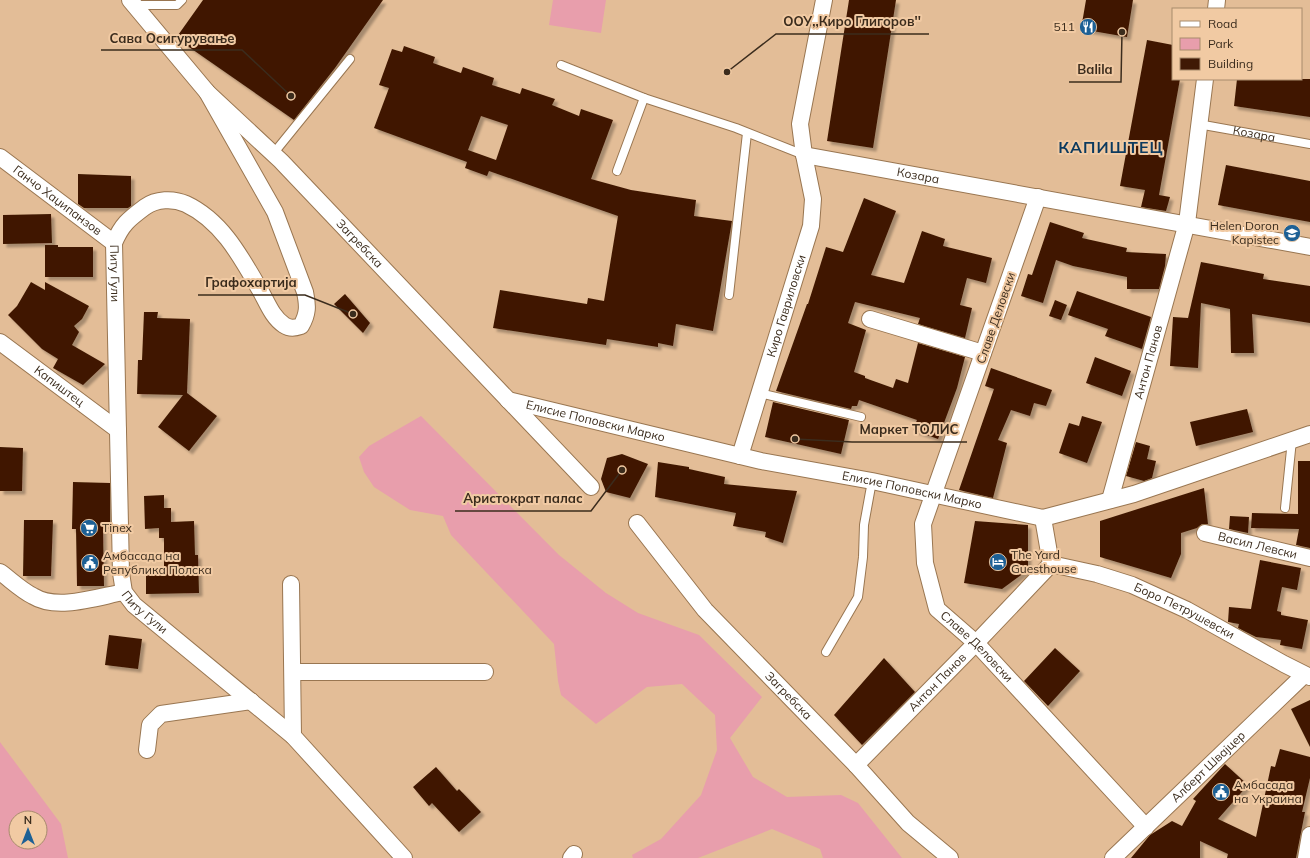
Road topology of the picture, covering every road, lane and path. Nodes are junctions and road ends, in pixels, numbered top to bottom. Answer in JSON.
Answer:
{"nodes":[{"id":1,"x":182,"y":0,"type":"edge"},
{"id":2,"x":824,"y":0,"type":"edge"},
{"id":3,"x":132,"y":2,"type":"edge"},
{"id":4,"x":350,"y":59,"type":"dead end"},
{"id":5,"x":561,"y":65,"type":"dead end"},
{"id":6,"x":1205,"y":80,"type":"edge"},
{"id":7,"x":207,"y":92,"type":"junction"},
{"id":8,"x":644,"y":98,"type":"junction"},
{"id":9,"x":1198,"y":124,"type":"junction"},
{"id":10,"x":747,"y":133,"type":"junction"},
{"id":11,"x":1310,"y":144,"type":"edge"},
{"id":12,"x":273,"y":154,"type":"junction"},
{"id":13,"x":804,"y":155,"type":"junction"},
{"id":14,"x":0,"y":157,"type":"edge"},
{"id":15,"x":617,"y":171,"type":"dead end"},
{"id":16,"x":1038,"y":197,"type":"junction"},
{"id":17,"x":1187,"y":223,"type":"junction"},
{"id":18,"x":114,"y":243,"type":"junction"},
{"id":19,"x":1310,"y":246,"type":"edge"},
{"id":20,"x":729,"y":294,"type":"dead end"},
{"id":21,"x":870,"y":319,"type":"dead end"},
{"id":22,"x":0,"y":342,"type":"edge"},
{"id":23,"x":983,"y":353,"type":"junction"},
{"id":24,"x":759,"y":393,"type":"junction"},
{"id":25,"x":508,"y":400,"type":"junction"},
{"id":26,"x":861,"y":417,"type":"dead end"},
{"id":27,"x":118,"y":430,"type":"junction"},
{"id":28,"x":1310,"y":434,"type":"edge"},
{"id":29,"x":1292,"y":440,"type":"junction"},
{"id":30,"x":740,"y":456,"type":"junction"},
{"id":31,"x":872,"y":481,"type":"junction"},
{"id":32,"x":591,"y":487,"type":"dead end"},
{"id":33,"x":934,"y":495,"type":"junction"},
{"id":34,"x":1110,"y":500,"type":"junction"},
{"id":35,"x":1285,"y":508,"type":"dead end"},
{"id":36,"x":1043,"y":518,"type":"junction"},
{"id":37,"x":637,"y":524,"type":"dead end"},
{"id":38,"x":1206,"y":533,"type":"dead end"},
{"id":39,"x":1310,"y":558,"type":"edge"},
{"id":40,"x":1051,"y":564,"type":"junction"},
{"id":41,"x":0,"y":572,"type":"edge"},
{"id":42,"x":291,"y":584,"type":"dead end"},
{"id":43,"x":124,"y":592,"type":"junction"},
{"id":44,"x":976,"y":643,"type":"junction"},
{"id":45,"x":826,"y":652,"type":"dead end"},
{"id":46,"x":293,"y":672,"type":"junction"},
{"id":47,"x":485,"y":672,"type":"dead end"},
{"id":48,"x":1307,"y":676,"type":"edge"},
{"id":49,"x":251,"y":701,"type":"junction"},
{"id":50,"x":293,"y":736,"type":"junction"},
{"id":51,"x":147,"y":750,"type":"dead end"},
{"id":52,"x":856,"y":765,"type":"junction"},
{"id":53,"x":1146,"y":827,"type":"junction"},
{"id":54,"x":1310,"y":835,"type":"edge"},
{"id":55,"x":404,"y":858,"type":"edge"},
{"id":56,"x":950,"y":858,"type":"edge"},
{"id":57,"x":1113,"y":858,"type":"edge"},
{"id":58,"x":1306,"y":858,"type":"edge"}],
"edges":[{"from":1,"to":3,"type":"lane"},
{"from":2,"to":13,"type":"street"},
{"from":3,"to":7,"type":"street","name":"Загребска"},
{"from":4,"to":12,"type":"lane"},
{"from":5,"to":8,"type":"lane"},
{"from":6,"to":9,"type":"street"},
{"from":7,"to":12,"type":"street","name":"Загребска"},
{"from":7,"to":18,"type":"street","name":"Питу Гули"},
{"from":8,"to":10,"type":"lane"},
{"from":8,"to":15,"type":"lane"},
{"from":9,"to":11,"type":"lane","name":"Козара"},
{"from":9,"to":17,"type":"street"},
{"from":10,"to":13,"type":"lane"},
{"from":10,"to":20,"type":"lane"},
{"from":12,"to":25,"type":"street","name":"Загребска"},
{"from":13,"to":16,"type":"street","name":"Козара"},
{"from":13,"to":24,"type":"street","name":"Киро Гавриловски"},
{"from":14,"to":18,"type":"street","name":"Ганчо Хаџипанзов"},
{"from":16,"to":17,"type":"street","name":"Козара"},
{"from":16,"to":23,"type":"street","name":"Славе Деловски"},
{"from":17,"to":19,"type":"street","name":"Козара"},
{"from":17,"to":34,"type":"street","name":"Антон Панов"},
{"from":18,"to":27,"type":"street","name":"Питу Гули"},
{"from":21,"to":23,"type":"street"},
{"from":22,"to":27,"type":"street","name":"Капиштец"},
{"from":23,"to":33,"type":"street","name":"Славе Деловски"},
{"from":24,"to":26,"type":"lane"},
{"from":24,"to":30,"type":"street","name":"Киро Гавриловски"},
{"from":25,"to":30,"type":"street","name":"Елисие Поповски Марко"},
{"from":25,"to":32,"type":"street","name":"Загребска"},
{"from":27,"to":43,"type":"street","name":"Питу Гули"},
{"from":28,"to":29,"type":"street","name":"Елисие Поповски Марко"},
{"from":29,"to":34,"type":"street","name":"Елисие Поповски Марко"},
{"from":29,"to":35,"type":"lane"},
{"from":30,"to":31,"type":"street","name":"Елисие Поповски Марко"},
{"from":31,"to":33,"type":"street","name":"Елисие Поповски Марко"},
{"from":31,"to":45,"type":"lane"},
{"from":33,"to":36,"type":"street","name":"Елисие Поповски Марко"},
{"from":33,"to":44,"type":"street","name":"Славе Деловски"},
{"from":34,"to":36,"type":"street","name":"Елисие Поповски Марко"},
{"from":36,"to":40,"type":"street"},
{"from":37,"to":52,"type":"street","name":"Загребска"},
{"from":38,"to":39,"type":"street","name":"Васил Левски"},
{"from":40,"to":44,"type":"street","name":"Антон Панов"},
{"from":40,"to":48,"type":"street","name":"Боро Петрушевски"},
{"from":41,"to":43,"type":"street"},
{"from":42,"to":46,"type":"street"},
{"from":43,"to":49,"type":"street","name":"Питу Гули"},
{"from":44,"to":52,"type":"street","name":"Антон Панов"},
{"from":44,"to":53,"type":"street","name":"Славе Деловски"},
{"from":46,"to":47,"type":"street"},
{"from":46,"to":50,"type":"street"},
{"from":48,"to":53,"type":"street","name":"Алберт Швајцер"},
{"from":49,"to":50,"type":"street","name":"Питу Гули"},
{"from":49,"to":51,"type":"street"},
{"from":50,"to":55,"type":"street","name":"Питу Гули"},
{"from":52,"to":56,"type":"street","name":"Загребска"},
{"from":53,"to":57,"type":"street","name":"Алберт Швајцер"},
{"from":54,"to":58,"type":"street"}]}
